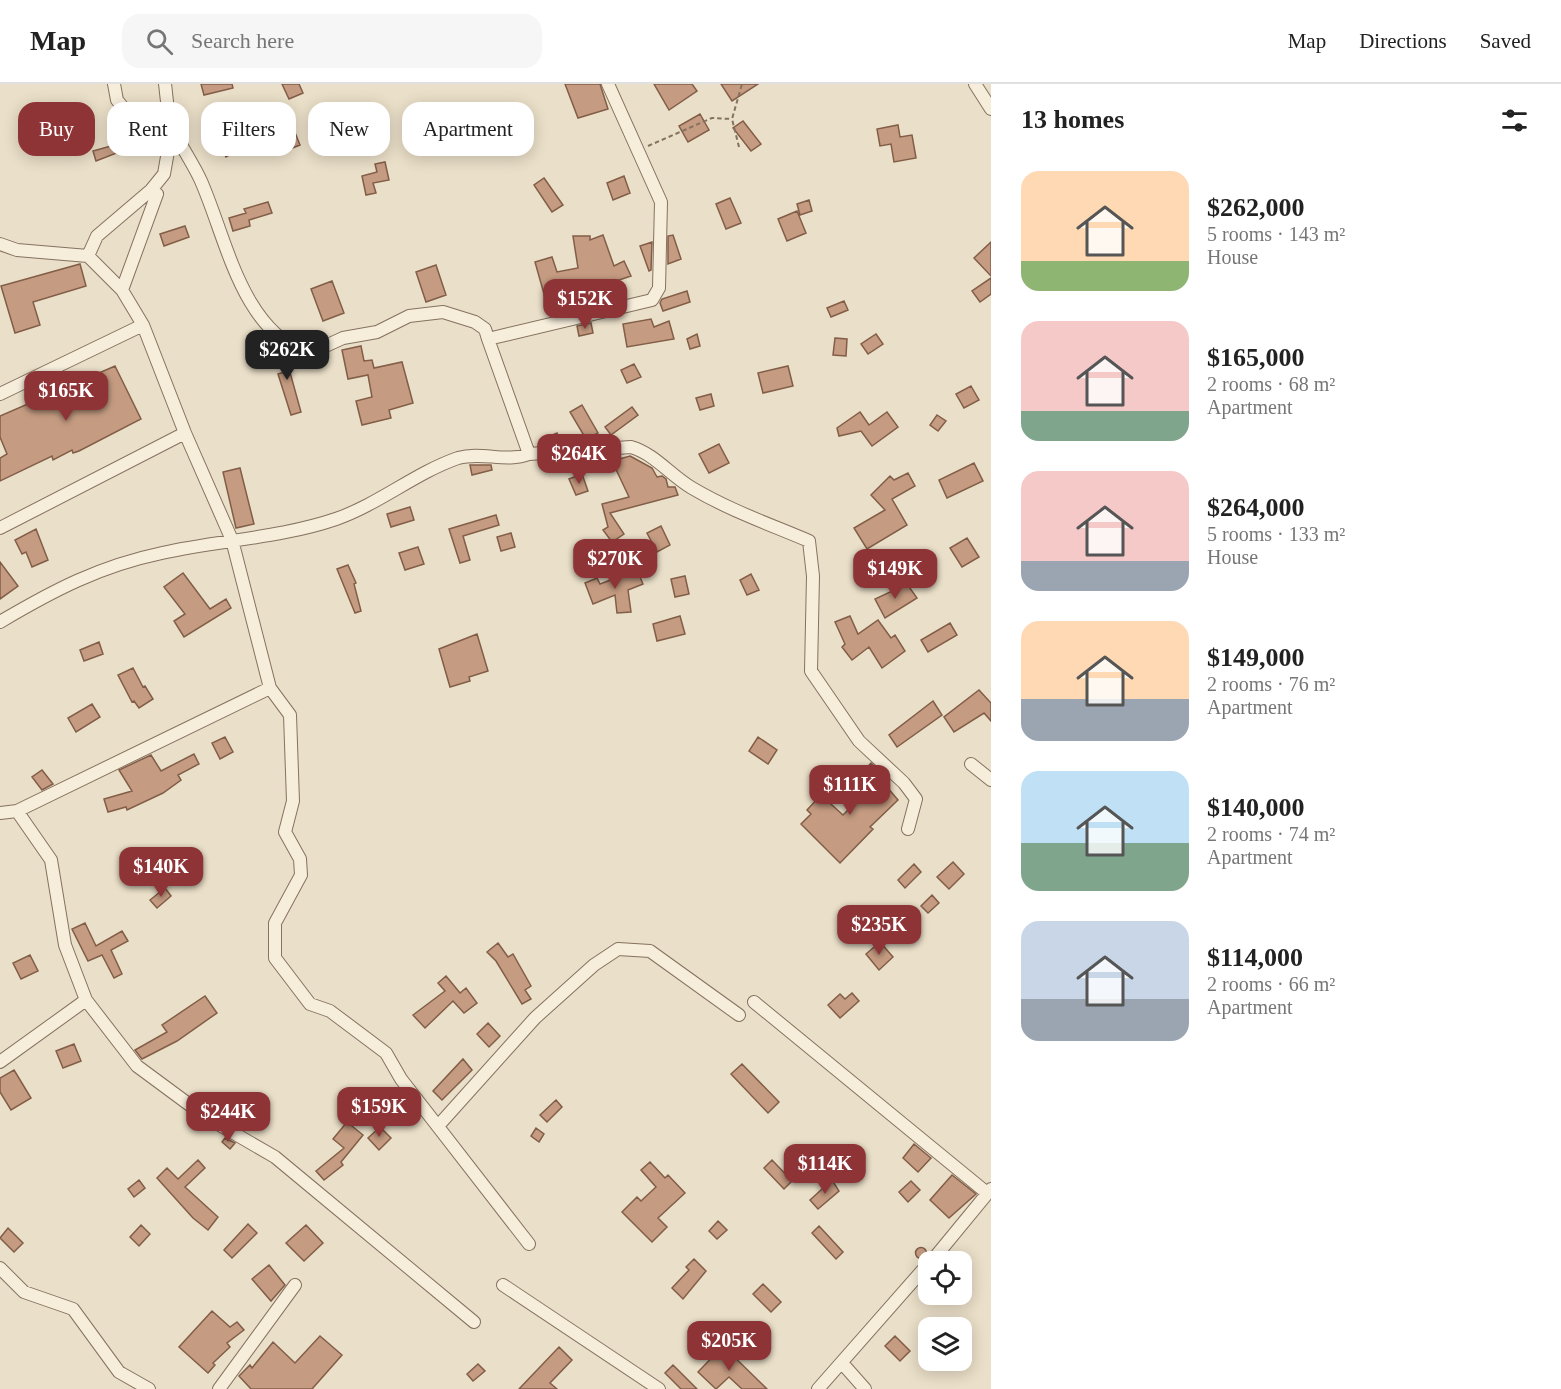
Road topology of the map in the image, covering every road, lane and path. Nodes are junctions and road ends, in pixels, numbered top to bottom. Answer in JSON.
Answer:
{"nodes":[{"id":1,"x":114,"y":84,"type":"edge"},
{"id":2,"x":165,"y":84,"type":"edge"},
{"id":3,"x":608,"y":84,"type":"edge"},
{"id":4,"x":742,"y":84,"type":"edge"},
{"id":5,"x":975,"y":84,"type":"edge"},
{"id":6,"x":119,"y":102,"type":"edge"},
{"id":7,"x":167,"y":102,"type":"edge"},
{"id":8,"x":991,"y":109,"type":"edge"},
{"id":9,"x":732,"y":118,"type":"junction"},
{"id":10,"x":739,"y":147,"type":"dead end"},
{"id":11,"x":637,"y":148,"type":"junction"},
{"id":12,"x":167,"y":156,"type":"edge"},
{"id":13,"x":187,"y":156,"type":"edge"},
{"id":14,"x":151,"y":190,"type":"junction"},
{"id":15,"x":0,"y":244,"type":"edge"},
{"id":16,"x":88,"y":256,"type":"junction"},
{"id":17,"x":122,"y":290,"type":"junction"},
{"id":18,"x":143,"y":325,"type":"junction"},
{"id":19,"x":488,"y":339,"type":"junction"},
{"id":20,"x":0,"y":394,"type":"edge"},
{"id":21,"x":185,"y":433,"type":"junction"},
{"id":22,"x":529,"y":454,"type":"junction"},
{"id":23,"x":0,"y":528,"type":"edge"},
{"id":24,"x":232,"y":540,"type":"junction"},
{"id":25,"x":0,"y":622,"type":"edge"},
{"id":26,"x":270,"y":688,"type":"junction"},
{"id":27,"x":971,"y":764,"type":"dead end"},
{"id":28,"x":991,"y":780,"type":"edge"},
{"id":29,"x":17,"y":811,"type":"junction"},
{"id":30,"x":0,"y":813,"type":"edge"},
{"id":31,"x":908,"y":829,"type":"dead end"},
{"id":32,"x":86,"y":1000,"type":"junction"},
{"id":33,"x":754,"y":1002,"type":"dead end"},
{"id":34,"x":739,"y":1015,"type":"dead end"},
{"id":35,"x":0,"y":1062,"type":"edge"},
{"id":36,"x":438,"y":1126,"type":"junction"},
{"id":37,"x":989,"y":1191,"type":"edge"},
{"id":38,"x":529,"y":1244,"type":"dead end"},
{"id":39,"x":940,"y":1251,"type":"edge"},
{"id":40,"x":0,"y":1268,"type":"edge"},
{"id":41,"x":918,"y":1277,"type":"edge"},
{"id":42,"x":295,"y":1285,"type":"dead end"},
{"id":43,"x":503,"y":1285,"type":"dead end"},
{"id":44,"x":474,"y":1322,"type":"dead end"},
{"id":45,"x":842,"y":1363,"type":"junction"},
{"id":46,"x":149,"y":1389,"type":"edge"},
{"id":47,"x":219,"y":1389,"type":"edge"},
{"id":48,"x":659,"y":1389,"type":"edge"},
{"id":49,"x":818,"y":1389,"type":"edge"},
{"id":50,"x":865,"y":1389,"type":"edge"}],
"edges":[{"from":1,"to":6,"type":"street"},
{"from":2,"to":7,"type":"street"},
{"from":3,"to":11,"type":"street"},
{"from":4,"to":9,"type":"path"},
{"from":5,"to":8,"type":"street"},
{"from":9,"to":10,"type":"path"},
{"from":9,"to":11,"type":"path"},
{"from":11,"to":19,"type":"street"},
{"from":12,"to":14,"type":"street"},
{"from":13,"to":19,"type":"street"},
{"from":14,"to":16,"type":"street"},
{"from":14,"to":17,"type":"street"},
{"from":15,"to":16,"type":"street"},
{"from":16,"to":17,"type":"street"},
{"from":17,"to":18,"type":"street"},
{"from":18,"to":20,"type":"street"},
{"from":18,"to":21,"type":"street"},
{"from":19,"to":22,"type":"street"},
{"from":21,"to":23,"type":"street"},
{"from":21,"to":24,"type":"street"},
{"from":22,"to":24,"type":"street"},
{"from":22,"to":31,"type":"street"},
{"from":24,"to":25,"type":"street"},
{"from":24,"to":26,"type":"street"},
{"from":26,"to":29,"type":"street"},
{"from":26,"to":36,"type":"street"},
{"from":27,"to":28,"type":"street"},
{"from":29,"to":30,"type":"street"},
{"from":29,"to":32,"type":"street"},
{"from":32,"to":35,"type":"street"},
{"from":32,"to":44,"type":"street"},
{"from":33,"to":37,"type":"street"},
{"from":34,"to":36,"type":"street"},
{"from":36,"to":38,"type":"street"},
{"from":37,"to":39,"type":"street"},
{"from":40,"to":46,"type":"street"},
{"from":41,"to":45,"type":"street"},
{"from":42,"to":47,"type":"street"},
{"from":43,"to":48,"type":"street"},
{"from":45,"to":49,"type":"street"},
{"from":45,"to":50,"type":"street"}]}
